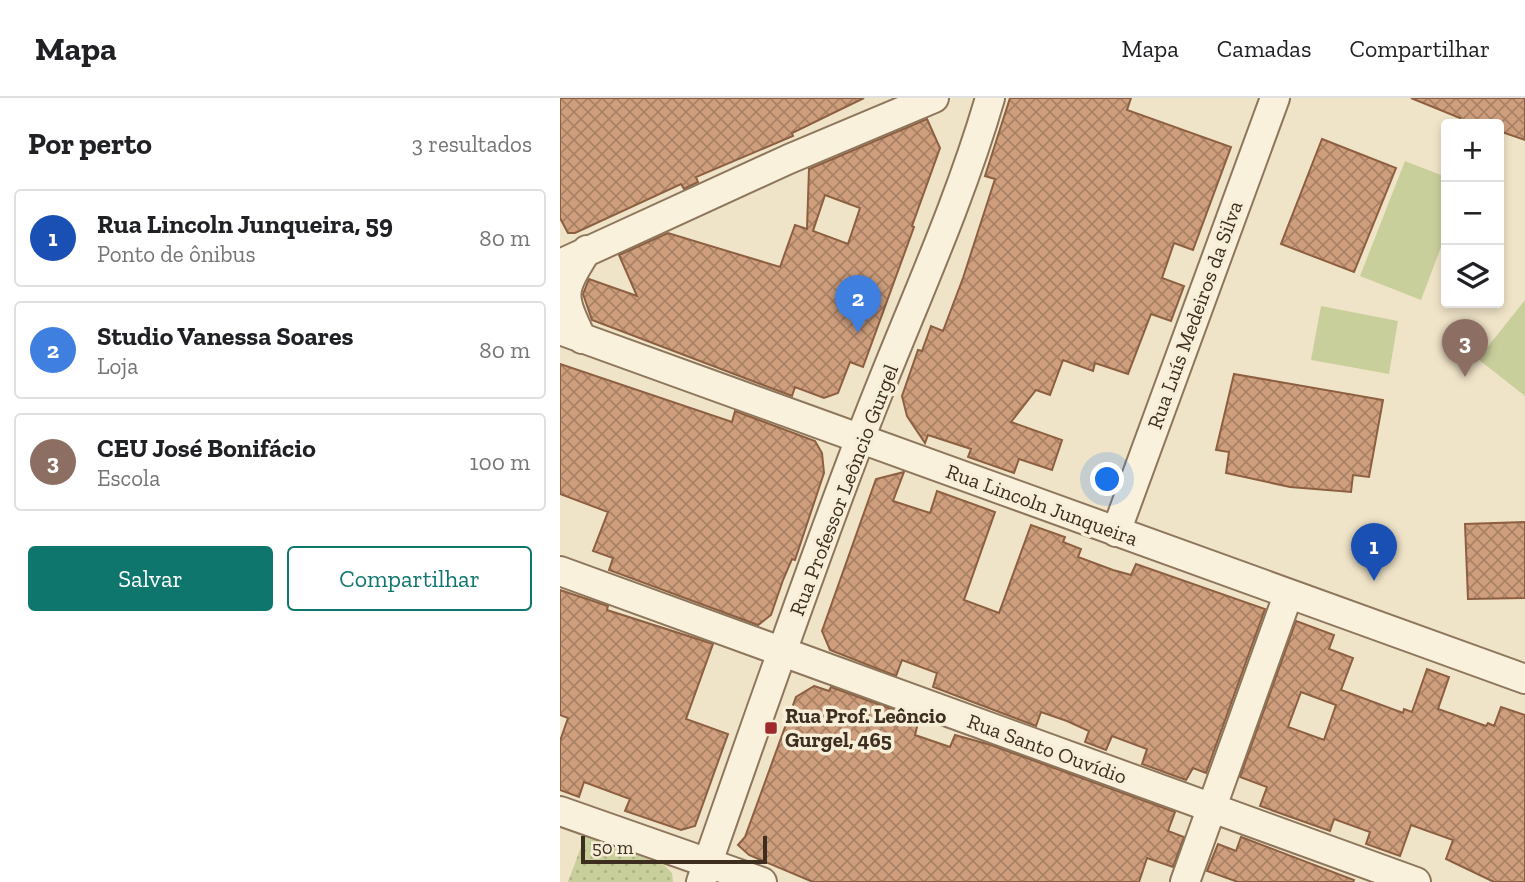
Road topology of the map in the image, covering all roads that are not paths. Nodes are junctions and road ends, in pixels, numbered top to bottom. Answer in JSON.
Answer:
{"nodes":[{"id":1,"x":934,"y":98,"type":"edge"},
{"id":2,"x":990,"y":98,"type":"edge"},
{"id":3,"x":1275,"y":98,"type":"edge"},
{"id":4,"x":587,"y":250,"type":"junction"},
{"id":5,"x":560,"y":264,"type":"edge"},
{"id":6,"x":571,"y":334,"type":"edge"},
{"id":7,"x":860,"y":438,"type":"junction"},
{"id":8,"x":1116,"y":532,"type":"junction"},
{"id":9,"x":560,"y":571,"type":"edge"},
{"id":10,"x":1288,"y":595,"type":"junction"},
{"id":11,"x":783,"y":653,"type":"junction"},
{"id":12,"x":1525,"y":679,"type":"edge"},
{"id":13,"x":1211,"y":808,"type":"junction"},
{"id":14,"x":560,"y":811,"type":"edge"},
{"id":15,"x":704,"y":872,"type":"edge"},
{"id":16,"x":762,"y":882,"type":"edge"},
{"id":17,"x":1185,"y":882,"type":"edge"},
{"id":18,"x":1416,"y":882,"type":"edge"}],
"edges":[{"from":1,"to":4,"type":"street"},
{"from":2,"to":7,"type":"street","name":"Rua Professor Leôncio Gurgel"},
{"from":3,"to":8,"type":"street","name":"Rua Luís Medeiros da Silva"},
{"from":4,"to":5,"type":"street"},
{"from":4,"to":6,"type":"street"},
{"from":6,"to":7,"type":"street","name":"Rua Lincoln Junqueira"},
{"from":7,"to":8,"type":"street","name":"Rua Lincoln Junqueira"},
{"from":7,"to":11,"type":"street","name":"Rua Professor Leôncio Gurgel"},
{"from":8,"to":10,"type":"street","name":"Rua Lincoln Junqueira"},
{"from":9,"to":11,"type":"street","name":"Rua Santo Ouvídio"},
{"from":10,"to":12,"type":"street","name":"Rua Lincoln Junqueira"},
{"from":10,"to":13,"type":"street"},
{"from":11,"to":13,"type":"street","name":"Rua Santo Ouvídio"},
{"from":11,"to":15,"type":"street","name":"Rua Professor Leôncio Gurgel"},
{"from":13,"to":17,"type":"street"},
{"from":13,"to":18,"type":"street","name":"Rua Santo Ouvídio"},
{"from":14,"to":15,"type":"street"},
{"from":15,"to":16,"type":"street"}]}
